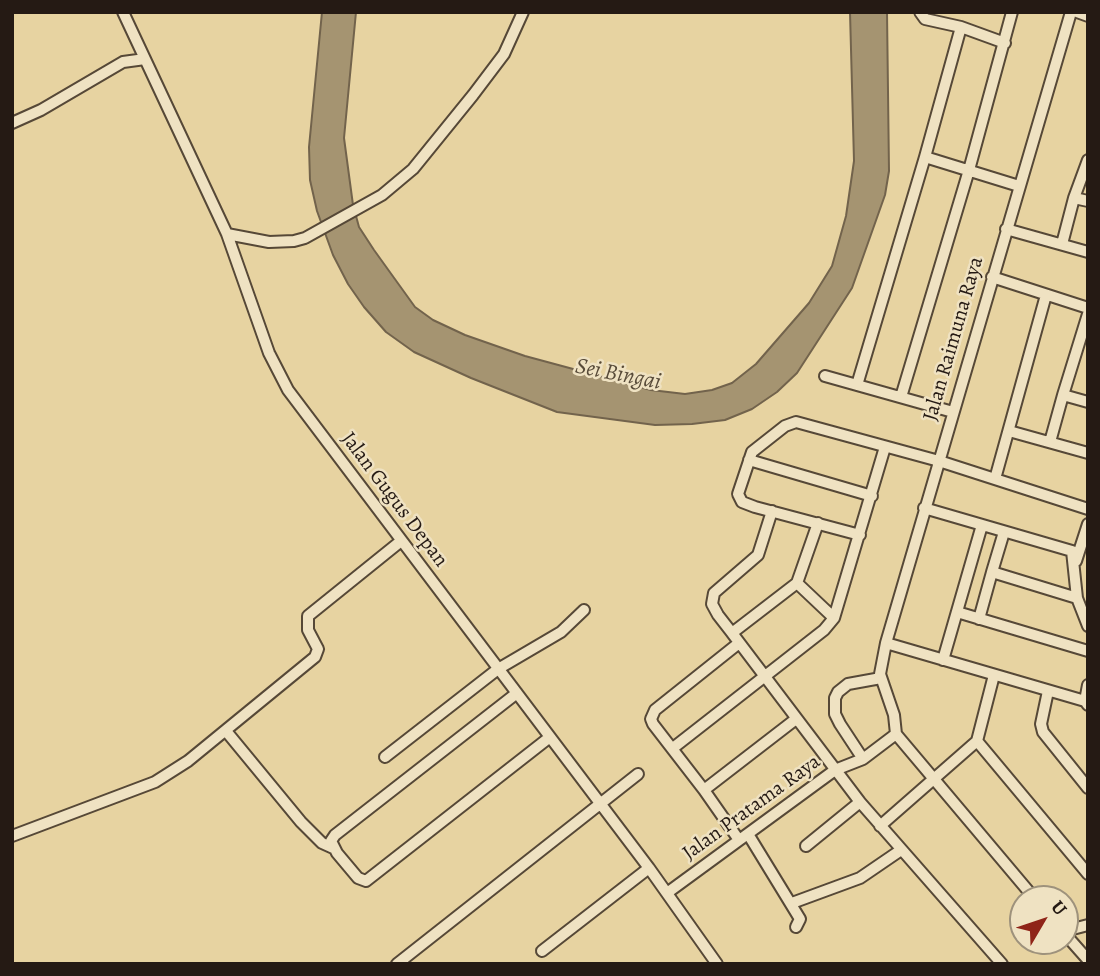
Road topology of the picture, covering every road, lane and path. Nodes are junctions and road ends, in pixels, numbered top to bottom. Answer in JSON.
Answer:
{"nodes":[{"id":1,"x":123,"y":12,"type":"edge"},
{"id":2,"x":523,"y":12,"type":"edge"},
{"id":3,"x":920,"y":12,"type":"edge"},
{"id":4,"x":1012,"y":12,"type":"edge"},
{"id":5,"x":1071,"y":12,"type":"edge"},
{"id":6,"x":1077,"y":12,"type":"edge"},
{"id":7,"x":1088,"y":16,"type":"edge"},
{"id":8,"x":961,"y":27,"type":"junction"},
{"id":9,"x":1005,"y":43,"type":"junction"},
{"id":10,"x":145,"y":59,"type":"junction"},
{"id":11,"x":12,"y":123,"type":"edge"},
{"id":12,"x":925,"y":157,"type":"junction"},
{"id":13,"x":1088,"y":160,"type":"edge"},
{"id":14,"x":969,"y":170,"type":"junction"},
{"id":15,"x":1019,"y":186,"type":"junction"},
{"id":16,"x":1074,"y":198,"type":"junction"},
{"id":17,"x":1088,"y":201,"type":"edge"},
{"id":18,"x":1006,"y":229,"type":"junction"},
{"id":19,"x":227,"y":234,"type":"junction"},
{"id":20,"x":1062,"y":244,"type":"junction"},
{"id":21,"x":1088,"y":253,"type":"edge"},
{"id":22,"x":992,"y":277,"type":"junction"},
{"id":23,"x":1046,"y":295,"type":"junction"},
{"id":24,"x":1088,"y":308,"type":"edge"},
{"id":25,"x":1088,"y":314,"type":"edge"},
{"id":26,"x":825,"y":376,"type":"dead end"},
{"id":27,"x":857,"y":385,"type":"junction"},
{"id":28,"x":1063,"y":395,"type":"junction"},
{"id":29,"x":901,"y":397,"type":"junction"},
{"id":30,"x":1088,"y":402,"type":"edge"},
{"id":31,"x":953,"y":412,"type":"junction"},
{"id":32,"x":1009,"y":431,"type":"junction"},
{"id":33,"x":1050,"y":442,"type":"junction"},
{"id":34,"x":885,"y":447,"type":"junction"},
{"id":35,"x":1088,"y":453,"type":"edge"},
{"id":36,"x":749,"y":460,"type":"junction"},
{"id":37,"x":939,"y":461,"type":"junction"},
{"id":38,"x":995,"y":479,"type":"junction"},
{"id":39,"x":872,"y":496,"type":"junction"},
{"id":40,"x":924,"y":508,"type":"junction"},
{"id":41,"x":1088,"y":509,"type":"edge"},
{"id":42,"x":772,"y":511,"type":"junction"},
{"id":43,"x":818,"y":523,"type":"junction"},
{"id":44,"x":1088,"y":524,"type":"edge"},
{"id":45,"x":982,"y":526,"type":"junction"},
{"id":46,"x":1004,"y":532,"type":"junction"},
{"id":47,"x":860,"y":535,"type":"junction"},
{"id":48,"x":401,"y":541,"type":"junction"},
{"id":49,"x":1074,"y":567,"type":"junction"},
{"id":50,"x":992,"y":572,"type":"junction"},
{"id":51,"x":797,"y":583,"type":"junction"},
{"id":52,"x":1077,"y":598,"type":"junction"},
{"id":53,"x":584,"y":610,"type":"dead end"},
{"id":54,"x":957,"y":612,"type":"junction"},
{"id":55,"x":834,"y":618,"type":"junction"},
{"id":56,"x":979,"y":619,"type":"junction"},
{"id":57,"x":1088,"y":626,"type":"edge"},
{"id":58,"x":732,"y":633,"type":"junction"},
{"id":59,"x":739,"y":643,"type":"junction"},
{"id":60,"x":886,"y":643,"type":"junction"},
{"id":61,"x":1088,"y":651,"type":"edge"},
{"id":62,"x":943,"y":660,"type":"junction"},
{"id":63,"x":498,"y":669,"type":"junction"},
{"id":64,"x":994,"y":674,"type":"junction"},
{"id":65,"x":764,"y":676,"type":"junction"},
{"id":66,"x":881,"y":678,"type":"junction"},
{"id":67,"x":1088,"y":685,"type":"edge"},
{"id":68,"x":1048,"y":691,"type":"junction"},
{"id":69,"x":517,"y":694,"type":"junction"},
{"id":70,"x":1086,"y":703,"type":"edge"},
{"id":71,"x":796,"y":719,"type":"junction"},
{"id":72,"x":226,"y":731,"type":"junction"},
{"id":73,"x":896,"y":734,"type":"junction"},
{"id":74,"x":550,"y":737,"type":"junction"},
{"id":75,"x":977,"y":741,"type":"junction"},
{"id":76,"x":673,"y":748,"type":"junction"},
{"id":77,"x":385,"y":757,"type":"dead end"},
{"id":78,"x":863,"y":758,"type":"junction"},
{"id":79,"x":835,"y":770,"type":"junction"},
{"id":80,"x":638,"y":774,"type":"dead end"},
{"id":81,"x":933,"y":779,"type":"junction"},
{"id":82,"x":1088,"y":788,"type":"edge"},
{"id":83,"x":704,"y":790,"type":"junction"},
{"id":84,"x":600,"y":803,"type":"junction"},
{"id":85,"x":860,"y":803,"type":"junction"},
{"id":86,"x":880,"y":825,"type":"junction"},
{"id":87,"x":12,"y":836,"type":"edge"},
{"id":88,"x":744,"y":837,"type":"junction"},
{"id":89,"x":806,"y":846,"type":"dead end"},
{"id":90,"x":333,"y":848,"type":"junction"},
{"id":91,"x":901,"y":850,"type":"junction"},
{"id":92,"x":649,"y":868,"type":"junction"},
{"id":93,"x":1088,"y":874,"type":"edge"},
{"id":94,"x":1023,"y":885,"type":"edge"},
{"id":95,"x":667,"y":893,"type":"junction"},
{"id":96,"x":792,"y":903,"type":"junction"},
{"id":97,"x":796,"y":927,"type":"dead end"},
{"id":98,"x":542,"y":951,"type":"dead end"},
{"id":99,"x":397,"y":964,"type":"edge"},
{"id":100,"x":717,"y":964,"type":"edge"},
{"id":101,"x":1002,"y":964,"type":"edge"}],
"edges":[{"from":1,"to":10,"type":"street","name":"Jalan Gugus Depan"},
{"from":2,"to":19,"type":"street"},
{"from":3,"to":8,"type":"street"},
{"from":4,"to":9,"type":"street"},
{"from":5,"to":15,"type":"street","name":"Jalan Raimuna Raya"},
{"from":6,"to":7,"type":"street"},
{"from":8,"to":9,"type":"street"},
{"from":8,"to":12,"type":"street"},
{"from":9,"to":14,"type":"street"},
{"from":10,"to":11,"type":"street"},
{"from":10,"to":19,"type":"street","name":"Jalan Gugus Depan"},
{"from":12,"to":14,"type":"street"},
{"from":12,"to":27,"type":"street"},
{"from":13,"to":16,"type":"street"},
{"from":14,"to":15,"type":"street"},
{"from":14,"to":29,"type":"street"},
{"from":15,"to":18,"type":"street","name":"Jalan Raimuna Raya"},
{"from":16,"to":17,"type":"street"},
{"from":16,"to":20,"type":"street"},
{"from":18,"to":20,"type":"street"},
{"from":18,"to":22,"type":"street","name":"Jalan Raimuna Raya"},
{"from":19,"to":48,"type":"street","name":"Jalan Gugus Depan"},
{"from":20,"to":21,"type":"street"},
{"from":22,"to":23,"type":"street"},
{"from":22,"to":31,"type":"street","name":"Jalan Raimuna Raya"},
{"from":23,"to":24,"type":"street"},
{"from":23,"to":32,"type":"street"},
{"from":25,"to":28,"type":"street"},
{"from":26,"to":27,"type":"street"},
{"from":27,"to":29,"type":"street"},
{"from":28,"to":30,"type":"street"},
{"from":28,"to":33,"type":"street"},
{"from":29,"to":31,"type":"street"},
{"from":31,"to":37,"type":"street","name":"Jalan Raimuna Raya"},
{"from":32,"to":33,"type":"street"},
{"from":32,"to":38,"type":"street"},
{"from":33,"to":35,"type":"street"},
{"from":34,"to":36,"type":"street"},
{"from":34,"to":37,"type":"street"},
{"from":34,"to":39,"type":"street"},
{"from":36,"to":39,"type":"street"},
{"from":36,"to":42,"type":"street"},
{"from":37,"to":38,"type":"street"},
{"from":37,"to":40,"type":"street","name":"Jalan Raimuna Raya"},
{"from":38,"to":41,"type":"street"},
{"from":39,"to":47,"type":"street"},
{"from":40,"to":45,"type":"street"},
{"from":40,"to":60,"type":"street","name":"Jalan Raimuna Raya"},
{"from":42,"to":43,"type":"street"},
{"from":42,"to":58,"type":"street"},
{"from":43,"to":47,"type":"street"},
{"from":43,"to":51,"type":"street"},
{"from":44,"to":49,"type":"street"},
{"from":45,"to":46,"type":"street"},
{"from":45,"to":54,"type":"street"},
{"from":46,"to":49,"type":"street"},
{"from":46,"to":50,"type":"street"},
{"from":47,"to":55,"type":"street"},
{"from":48,"to":63,"type":"street","name":"Jalan Gugus Depan"},
{"from":48,"to":72,"type":"street"},
{"from":49,"to":52,"type":"street"},
{"from":50,"to":52,"type":"street"},
{"from":50,"to":56,"type":"street"},
{"from":51,"to":55,"type":"street"},
{"from":51,"to":58,"type":"street"},
{"from":52,"to":57,"type":"street"},
{"from":53,"to":63,"type":"street"},
{"from":54,"to":56,"type":"street"},
{"from":54,"to":62,"type":"street"},
{"from":55,"to":65,"type":"street"},
{"from":56,"to":61,"type":"street"},
{"from":58,"to":59,"type":"street"},
{"from":59,"to":65,"type":"street"},
{"from":59,"to":76,"type":"street"},
{"from":60,"to":62,"type":"street"},
{"from":60,"to":66,"type":"street","name":"Jalan Raimuna Raya"},
{"from":62,"to":64,"type":"street"},
{"from":63,"to":69,"type":"street","name":"Jalan Gugus Depan"},
{"from":63,"to":77,"type":"street"},
{"from":64,"to":68,"type":"street"},
{"from":64,"to":75,"type":"street"},
{"from":65,"to":71,"type":"street"},
{"from":65,"to":76,"type":"street"},
{"from":66,"to":73,"type":"street"},
{"from":66,"to":78,"type":"street"},
{"from":67,"to":70,"type":"street"},
{"from":68,"to":70,"type":"street"},
{"from":68,"to":82,"type":"street"},
{"from":69,"to":74,"type":"street","name":"Jalan Gugus Depan"},
{"from":69,"to":90,"type":"street"},
{"from":71,"to":79,"type":"street"},
{"from":71,"to":83,"type":"street"},
{"from":72,"to":87,"type":"street"},
{"from":72,"to":90,"type":"street"},
{"from":73,"to":78,"type":"street","name":"Jalan Pratama Raya"},
{"from":73,"to":81,"type":"street"},
{"from":74,"to":84,"type":"street","name":"Jalan Gugus Depan"},
{"from":74,"to":90,"type":"street"},
{"from":75,"to":81,"type":"street"},
{"from":75,"to":93,"type":"street"},
{"from":76,"to":83,"type":"street"},
{"from":78,"to":79,"type":"street","name":"Jalan Pratama Raya"},
{"from":79,"to":85,"type":"street"},
{"from":79,"to":88,"type":"street","name":"Jalan Pratama Raya"},
{"from":80,"to":84,"type":"street"},
{"from":81,"to":86,"type":"street"},
{"from":81,"to":94,"type":"street"},
{"from":83,"to":88,"type":"street"},
{"from":84,"to":92,"type":"street","name":"Jalan Gugus Depan"},
{"from":84,"to":99,"type":"street"},
{"from":85,"to":86,"type":"street"},
{"from":85,"to":89,"type":"street"},
{"from":86,"to":91,"type":"street"},
{"from":88,"to":95,"type":"street","name":"Jalan Pratama Raya"},
{"from":88,"to":96,"type":"street"},
{"from":91,"to":96,"type":"street"},
{"from":91,"to":101,"type":"street"},
{"from":92,"to":95,"type":"street","name":"Jalan Gugus Depan"},
{"from":92,"to":98,"type":"street"},
{"from":95,"to":100,"type":"street","name":"Jalan Gugus Depan"},
{"from":96,"to":97,"type":"street"}]}
